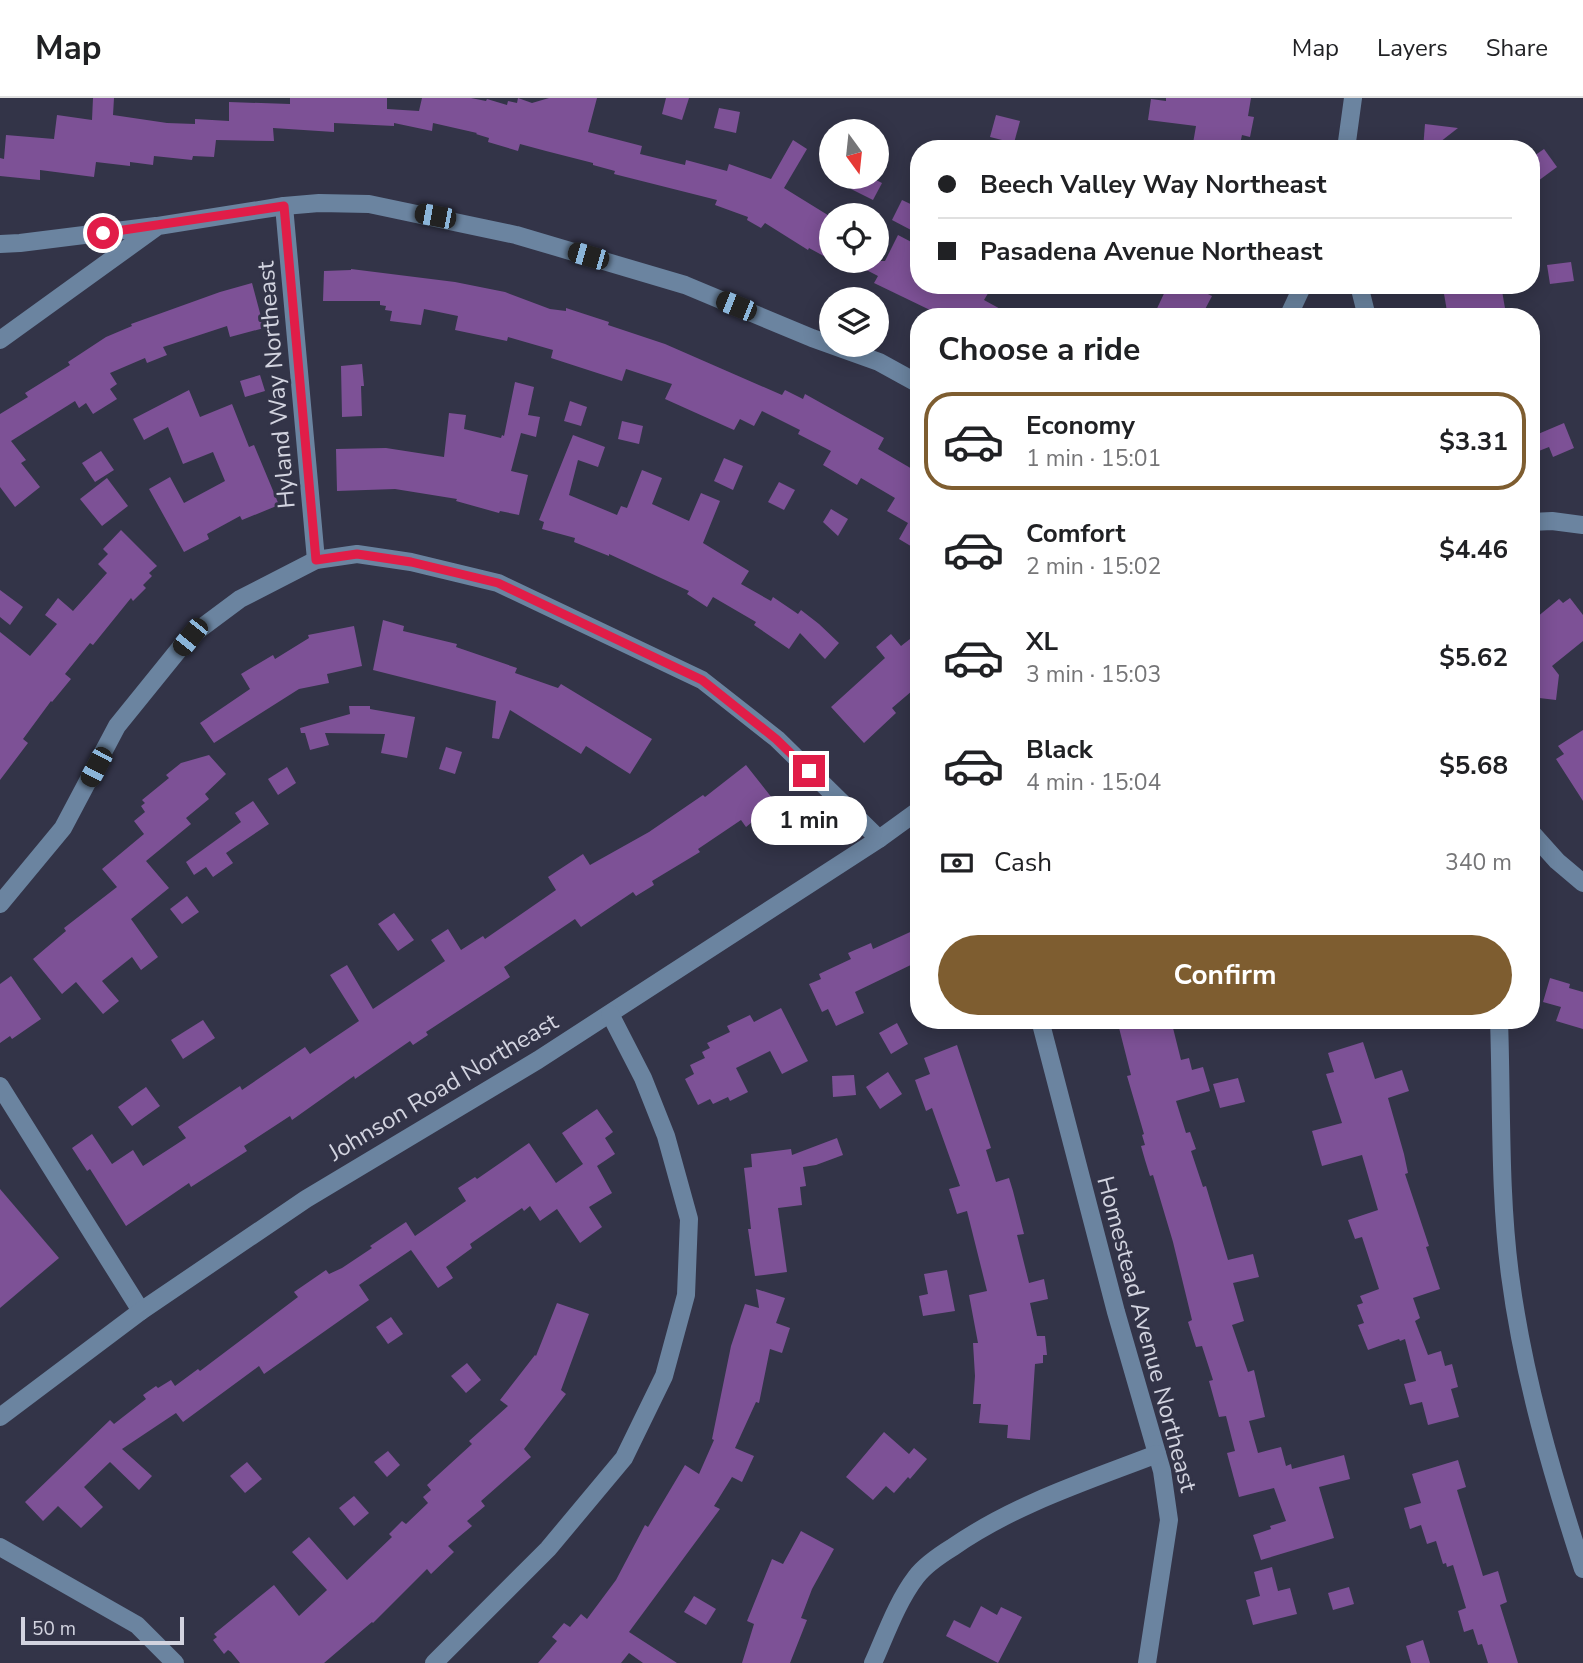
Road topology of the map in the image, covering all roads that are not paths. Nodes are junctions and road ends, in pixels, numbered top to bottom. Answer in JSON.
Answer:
{"nodes":[{"id":1,"x":1353,"y":98,"type":"edge"},
{"id":2,"x":1347,"y":140,"type":"edge"},
{"id":3,"x":284,"y":206,"type":"junction"},
{"id":4,"x":158,"y":226,"type":"junction"},
{"id":5,"x":0,"y":244,"type":"edge"},
{"id":6,"x":0,"y":340,"type":"edge"},
{"id":7,"x":910,"y":379,"type":"edge"},
{"id":8,"x":1540,"y":522,"type":"edge"},
{"id":9,"x":1583,"y":525,"type":"edge"},
{"id":10,"x":316,"y":560,"type":"junction"},
{"id":11,"x":910,"y":817,"type":"edge"},
{"id":12,"x":879,"y":839,"type":"junction"},
{"id":13,"x":1540,"y":842,"type":"edge"},
{"id":14,"x":1583,"y":883,"type":"edge"},
{"id":15,"x":0,"y":904,"type":"edge"},
{"id":16,"x":610,"y":1014,"type":"junction"},
{"id":17,"x":1042,"y":1029,"type":"edge"},
{"id":18,"x":1499,"y":1029,"type":"edge"},
{"id":19,"x":0,"y":1086,"type":"edge"},
{"id":20,"x":141,"y":1311,"type":"junction"},
{"id":21,"x":0,"y":1417,"type":"edge"},
{"id":22,"x":1157,"y":1454,"type":"junction"},
{"id":23,"x":0,"y":1547,"type":"edge"},
{"id":24,"x":1583,"y":1569,"type":"edge"},
{"id":25,"x":175,"y":1663,"type":"edge"},
{"id":26,"x":434,"y":1663,"type":"edge"},
{"id":27,"x":873,"y":1663,"type":"edge"},
{"id":28,"x":1147,"y":1663,"type":"edge"}],
"edges":[{"from":1,"to":2,"type":"street"},
{"from":3,"to":4,"type":"street"},
{"from":3,"to":7,"type":"street"},
{"from":3,"to":10,"type":"street","name":"Hyland Way Northeast"},
{"from":4,"to":5,"type":"street"},
{"from":4,"to":6,"type":"street"},
{"from":8,"to":9,"type":"street"},
{"from":10,"to":12,"type":"street"},
{"from":10,"to":15,"type":"street"},
{"from":11,"to":12,"type":"street","name":"Johnson Road Northeast"},
{"from":12,"to":16,"type":"street","name":"Johnson Road Northeast"},
{"from":13,"to":14,"type":"street"},
{"from":16,"to":20,"type":"street","name":"Johnson Road Northeast"},
{"from":16,"to":26,"type":"street"},
{"from":17,"to":22,"type":"street","name":"Homestead Avenue Northeast"},
{"from":18,"to":24,"type":"street"},
{"from":19,"to":20,"type":"street"},
{"from":20,"to":21,"type":"street","name":"Johnson Road Northeast"},
{"from":22,"to":27,"type":"street"},
{"from":22,"to":28,"type":"street","name":"Homestead Avenue Northeast"},
{"from":23,"to":25,"type":"street"}]}
